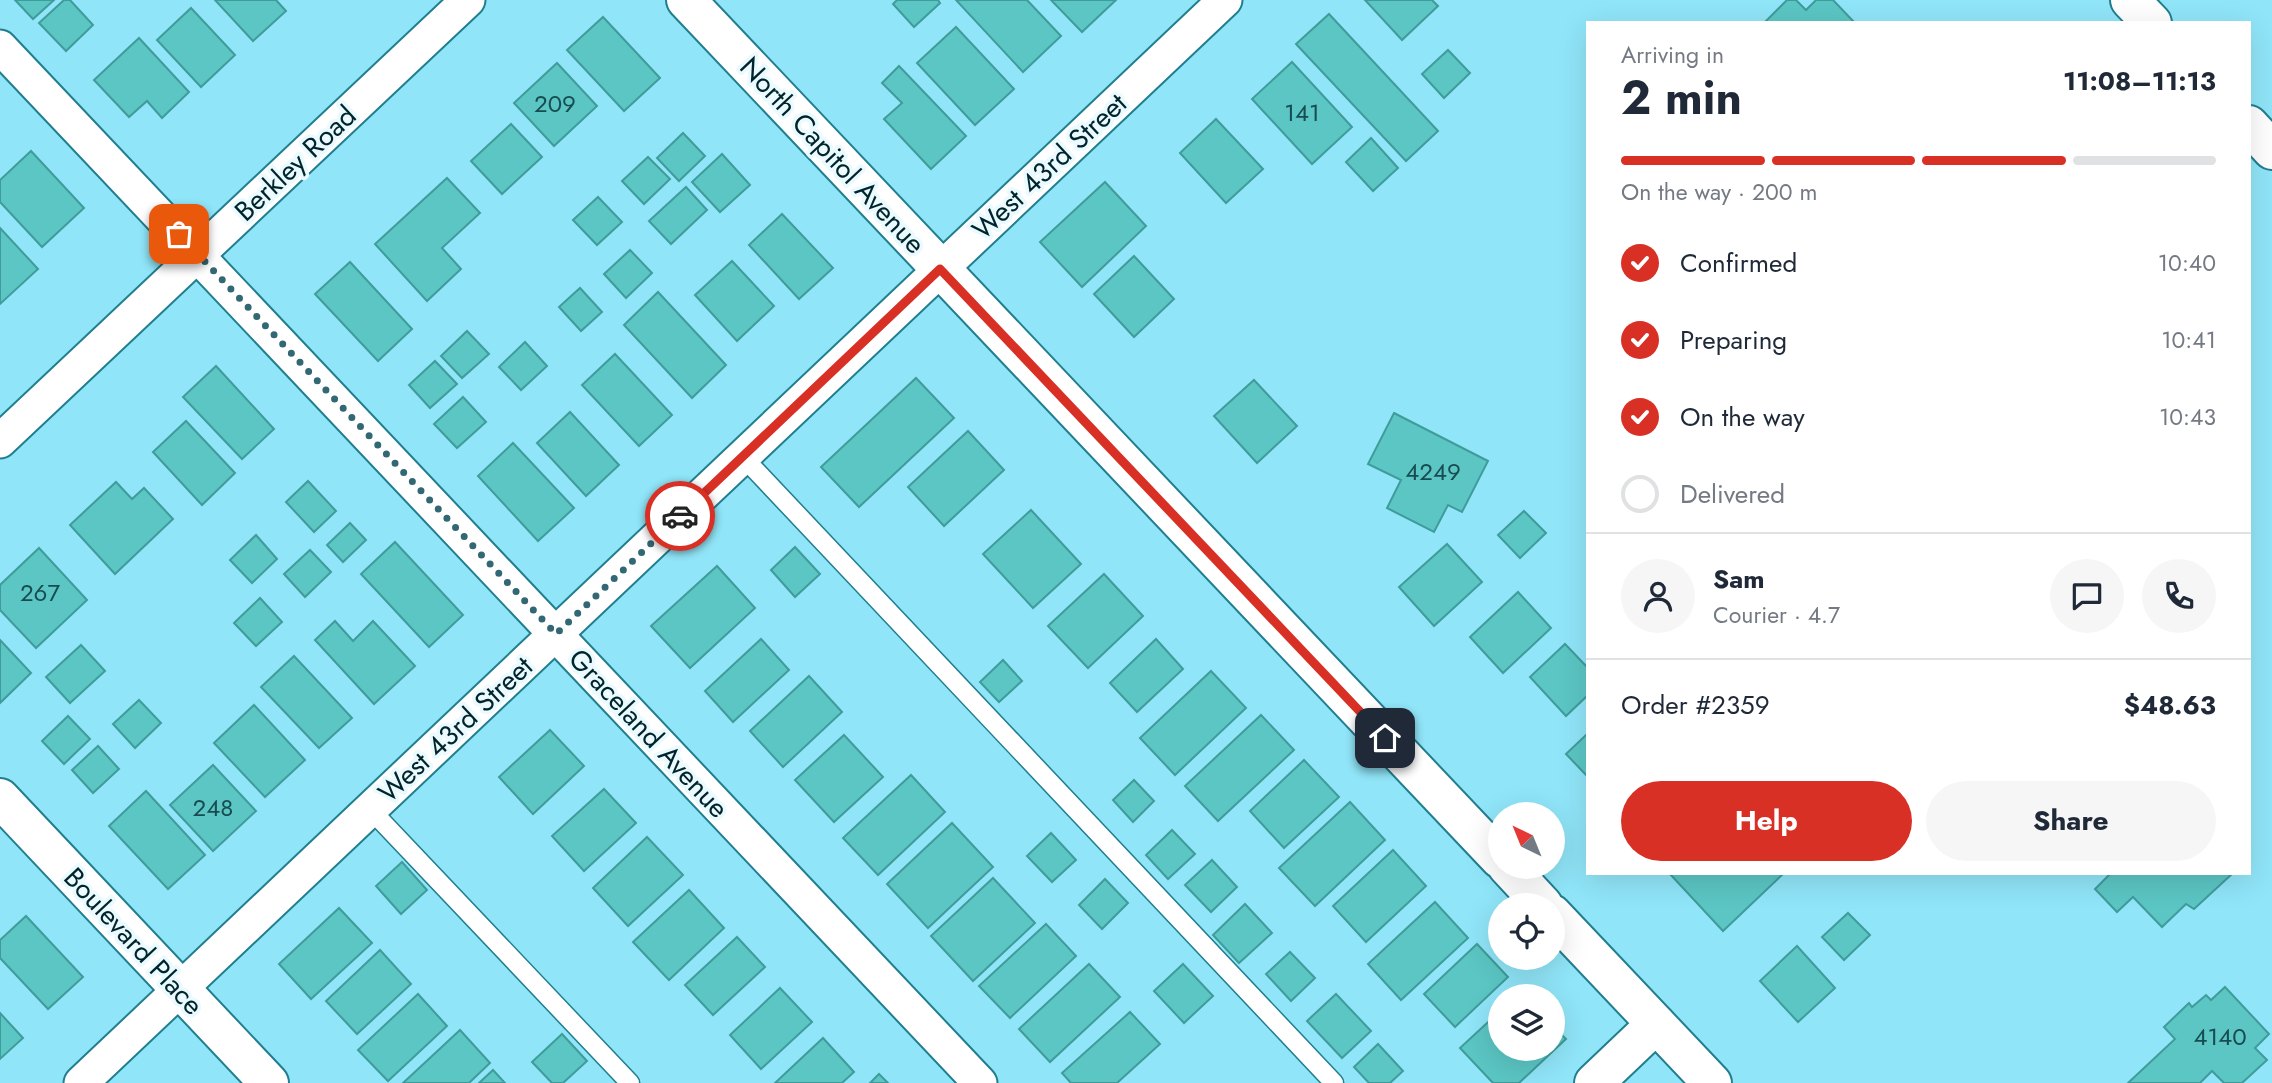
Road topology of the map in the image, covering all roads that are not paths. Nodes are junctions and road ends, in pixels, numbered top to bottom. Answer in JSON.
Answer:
{"nodes":[{"id":1,"x":468,"y":0,"type":"edge"},
{"id":2,"x":686,"y":0,"type":"edge"},
{"id":3,"x":1225,"y":0,"type":"edge"},
{"id":4,"x":2130,"y":0,"type":"edge"},
{"id":5,"x":2150,"y":21,"type":"edge"},
{"id":6,"x":0,"y":47,"type":"edge"},
{"id":7,"x":2251,"y":127,"type":"edge"},
{"id":8,"x":2272,"y":150,"type":"edge"},
{"id":9,"x":198,"y":254,"type":"junction"},
{"id":10,"x":940,"y":269,"type":"junction"},
{"id":11,"x":0,"y":441,"type":"edge"},
{"id":12,"x":743,"y":457,"type":"junction"},
{"id":13,"x":556,"y":634,"type":"junction"},
{"id":14,"x":0,"y":798,"type":"edge"},
{"id":15,"x":370,"y":809,"type":"junction"},
{"id":16,"x":1488,"y":846,"type":"edge"},
{"id":17,"x":1519,"y":879,"type":"edge"},
{"id":18,"x":1532,"y":893,"type":"edge"},
{"id":19,"x":1565,"y":928,"type":"edge"},
{"id":20,"x":180,"y":989,"type":"junction"},
{"id":21,"x":1656,"y":1024,"type":"junction"},
{"id":22,"x":81,"y":1083,"type":"edge"},
{"id":23,"x":268,"y":1083,"type":"edge"},
{"id":24,"x":631,"y":1083,"type":"edge"},
{"id":25,"x":980,"y":1083,"type":"edge"},
{"id":26,"x":1334,"y":1083,"type":"edge"},
{"id":27,"x":1594,"y":1083,"type":"edge"},
{"id":28,"x":1712,"y":1083,"type":"edge"}],
"edges":[{"from":1,"to":9,"type":"street","name":"Berkley Road"},
{"from":2,"to":10,"type":"main road","name":"North Capitol Avenue"},
{"from":3,"to":10,"type":"street","name":"West 43rd Street"},
{"from":4,"to":5,"type":"main road"},
{"from":6,"to":9,"type":"street","name":"Graceland Avenue"},
{"from":7,"to":8,"type":"main road"},
{"from":9,"to":11,"type":"street","name":"Berkley Road"},
{"from":9,"to":13,"type":"street","name":"Graceland Avenue"},
{"from":10,"to":12,"type":"street","name":"West 43rd Street"},
{"from":10,"to":16,"type":"main road","name":"North Capitol Avenue"},
{"from":12,"to":13,"type":"street","name":"West 43rd Street"},
{"from":12,"to":26,"type":"lane"},
{"from":13,"to":15,"type":"street","name":"West 43rd Street"},
{"from":13,"to":25,"type":"street","name":"Graceland Avenue"},
{"from":14,"to":20,"type":"main road","name":"Boulevard Place"},
{"from":15,"to":20,"type":"street","name":"West 43rd Street"},
{"from":15,"to":24,"type":"lane"},
{"from":17,"to":18,"type":"main road"},
{"from":19,"to":21,"type":"main road"},
{"from":20,"to":22,"type":"street","name":"West 43rd Street"},
{"from":20,"to":23,"type":"main road","name":"Boulevard Place"},
{"from":21,"to":27,"type":"main road"},
{"from":21,"to":28,"type":"main road"}]}
